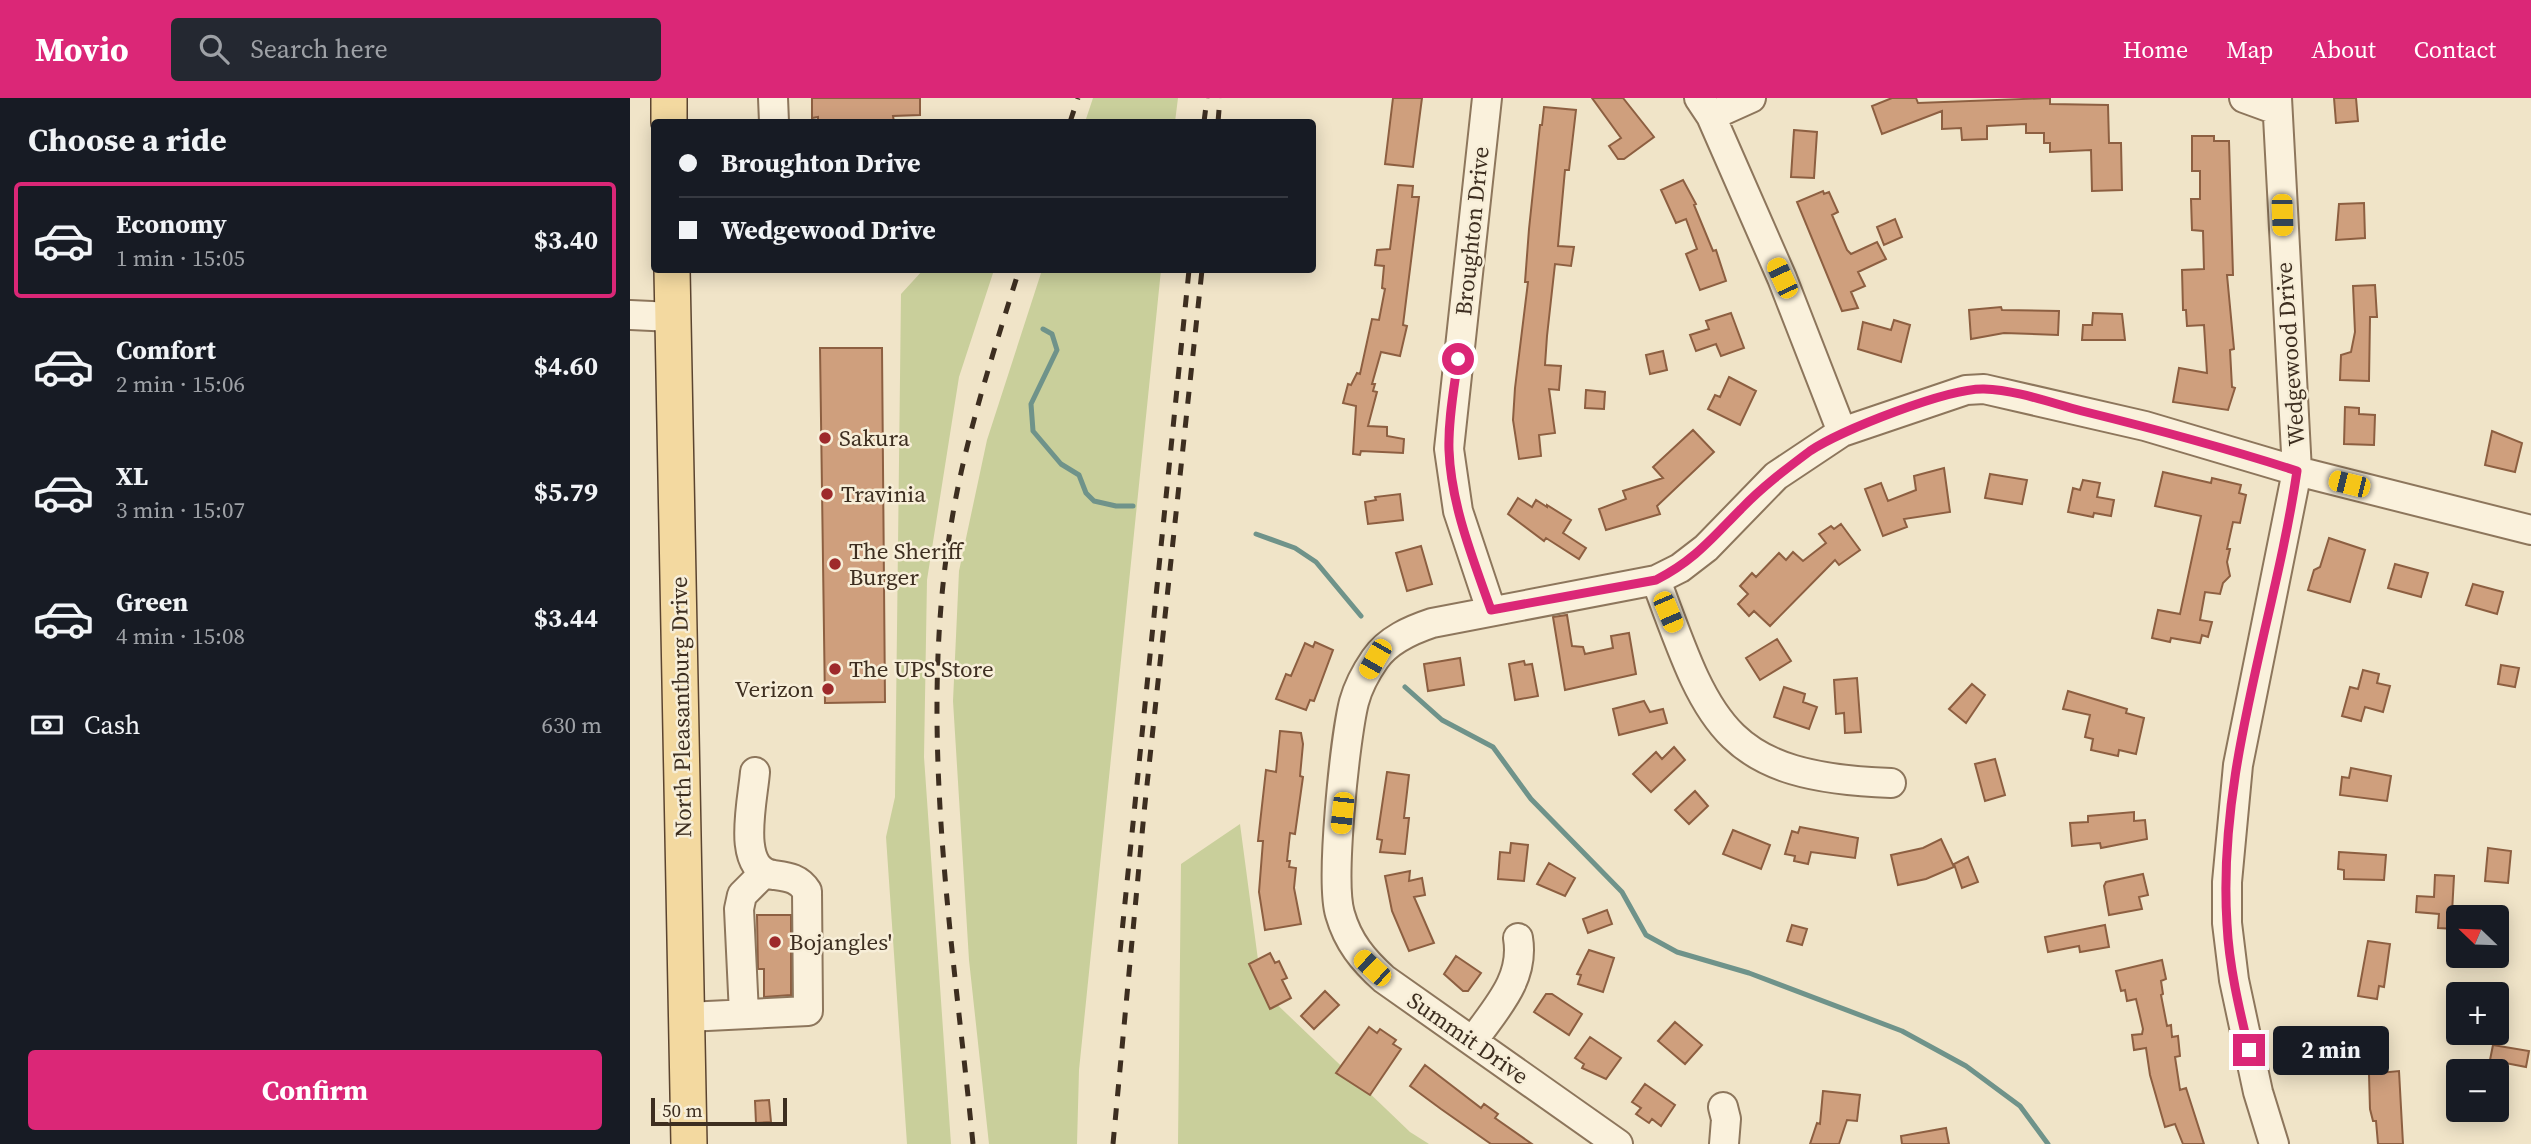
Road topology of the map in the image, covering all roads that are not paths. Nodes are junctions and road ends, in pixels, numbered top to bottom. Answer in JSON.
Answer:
{"nodes":[{"id":1,"x":669,"y":98,"type":"edge"},
{"id":2,"x":773,"y":98,"type":"edge"},
{"id":3,"x":1487,"y":98,"type":"edge"},
{"id":4,"x":1751,"y":98,"type":"edge"},
{"id":5,"x":2244,"y":98,"type":"edge"},
{"id":6,"x":2277,"y":104,"type":"edge"},
{"id":7,"x":1705,"y":107,"type":"edge"},
{"id":8,"x":669,"y":119,"type":"edge"},
{"id":9,"x":774,"y":119,"type":"edge"},
{"id":10,"x":672,"y":273,"type":"edge"},
{"id":11,"x":630,"y":315,"type":"edge"},
{"id":12,"x":673,"y":317,"type":"junction"},
{"id":13,"x":1842,"y":432,"type":"junction"},
{"id":14,"x":2297,"y":471,"type":"junction"},
{"id":15,"x":2531,"y":530,"type":"edge"},
{"id":16,"x":1656,"y":580,"type":"junction"},
{"id":17,"x":1491,"y":610,"type":"junction"},
{"id":18,"x":755,"y":772,"type":"dead end"},
{"id":19,"x":1891,"y":783,"type":"dead end"},
{"id":20,"x":763,"y":874,"type":"junction"},
{"id":21,"x":1518,"y":938,"type":"dead end"},
{"id":22,"x":744,"y":1014,"type":"junction"},
{"id":23,"x":687,"y":1017,"type":"junction"},
{"id":24,"x":1473,"y":1041,"type":"junction"},
{"id":25,"x":1723,"y":1107,"type":"dead end"},
{"id":26,"x":689,"y":1144,"type":"edge"},
{"id":27,"x":1618,"y":1144,"type":"edge"},
{"id":28,"x":1724,"y":1144,"type":"edge"},
{"id":29,"x":2274,"y":1144,"type":"edge"}],
"edges":[{"from":1,"to":8,"type":"main road"},
{"from":2,"to":9,"type":"street"},
{"from":3,"to":17,"type":"street","name":"Broughton Drive"},
{"from":4,"to":7,"type":"street"},
{"from":5,"to":6,"type":"street"},
{"from":6,"to":14,"type":"street","name":"Wedgewood Drive"},
{"from":7,"to":13,"type":"street"},
{"from":10,"to":12,"type":"main road","name":"North Pleasantburg Drive"},
{"from":11,"to":12,"type":"street"},
{"from":12,"to":23,"type":"main road","name":"North Pleasantburg Drive"},
{"from":13,"to":14,"type":"street","name":"Summit Drive"},
{"from":13,"to":16,"type":"street","name":"Summit Drive"},
{"from":14,"to":15,"type":"street","name":"Summit Drive"},
{"from":14,"to":29,"type":"street","name":"Wedgewood Drive"},
{"from":16,"to":17,"type":"street","name":"Summit Drive"},
{"from":16,"to":19,"type":"street"},
{"from":17,"to":24,"type":"street","name":"Summit Drive"},
{"from":18,"to":20,"type":"street"},
{"from":20,"to":22,"type":"street"},
{"from":20,"to":22,"type":"street"},
{"from":21,"to":24,"type":"street"},
{"from":22,"to":23,"type":"street"},
{"from":23,"to":26,"type":"main road","name":"North Pleasantburg Drive"},
{"from":24,"to":27,"type":"street","name":"Summit Drive"},
{"from":25,"to":28,"type":"street"}]}
